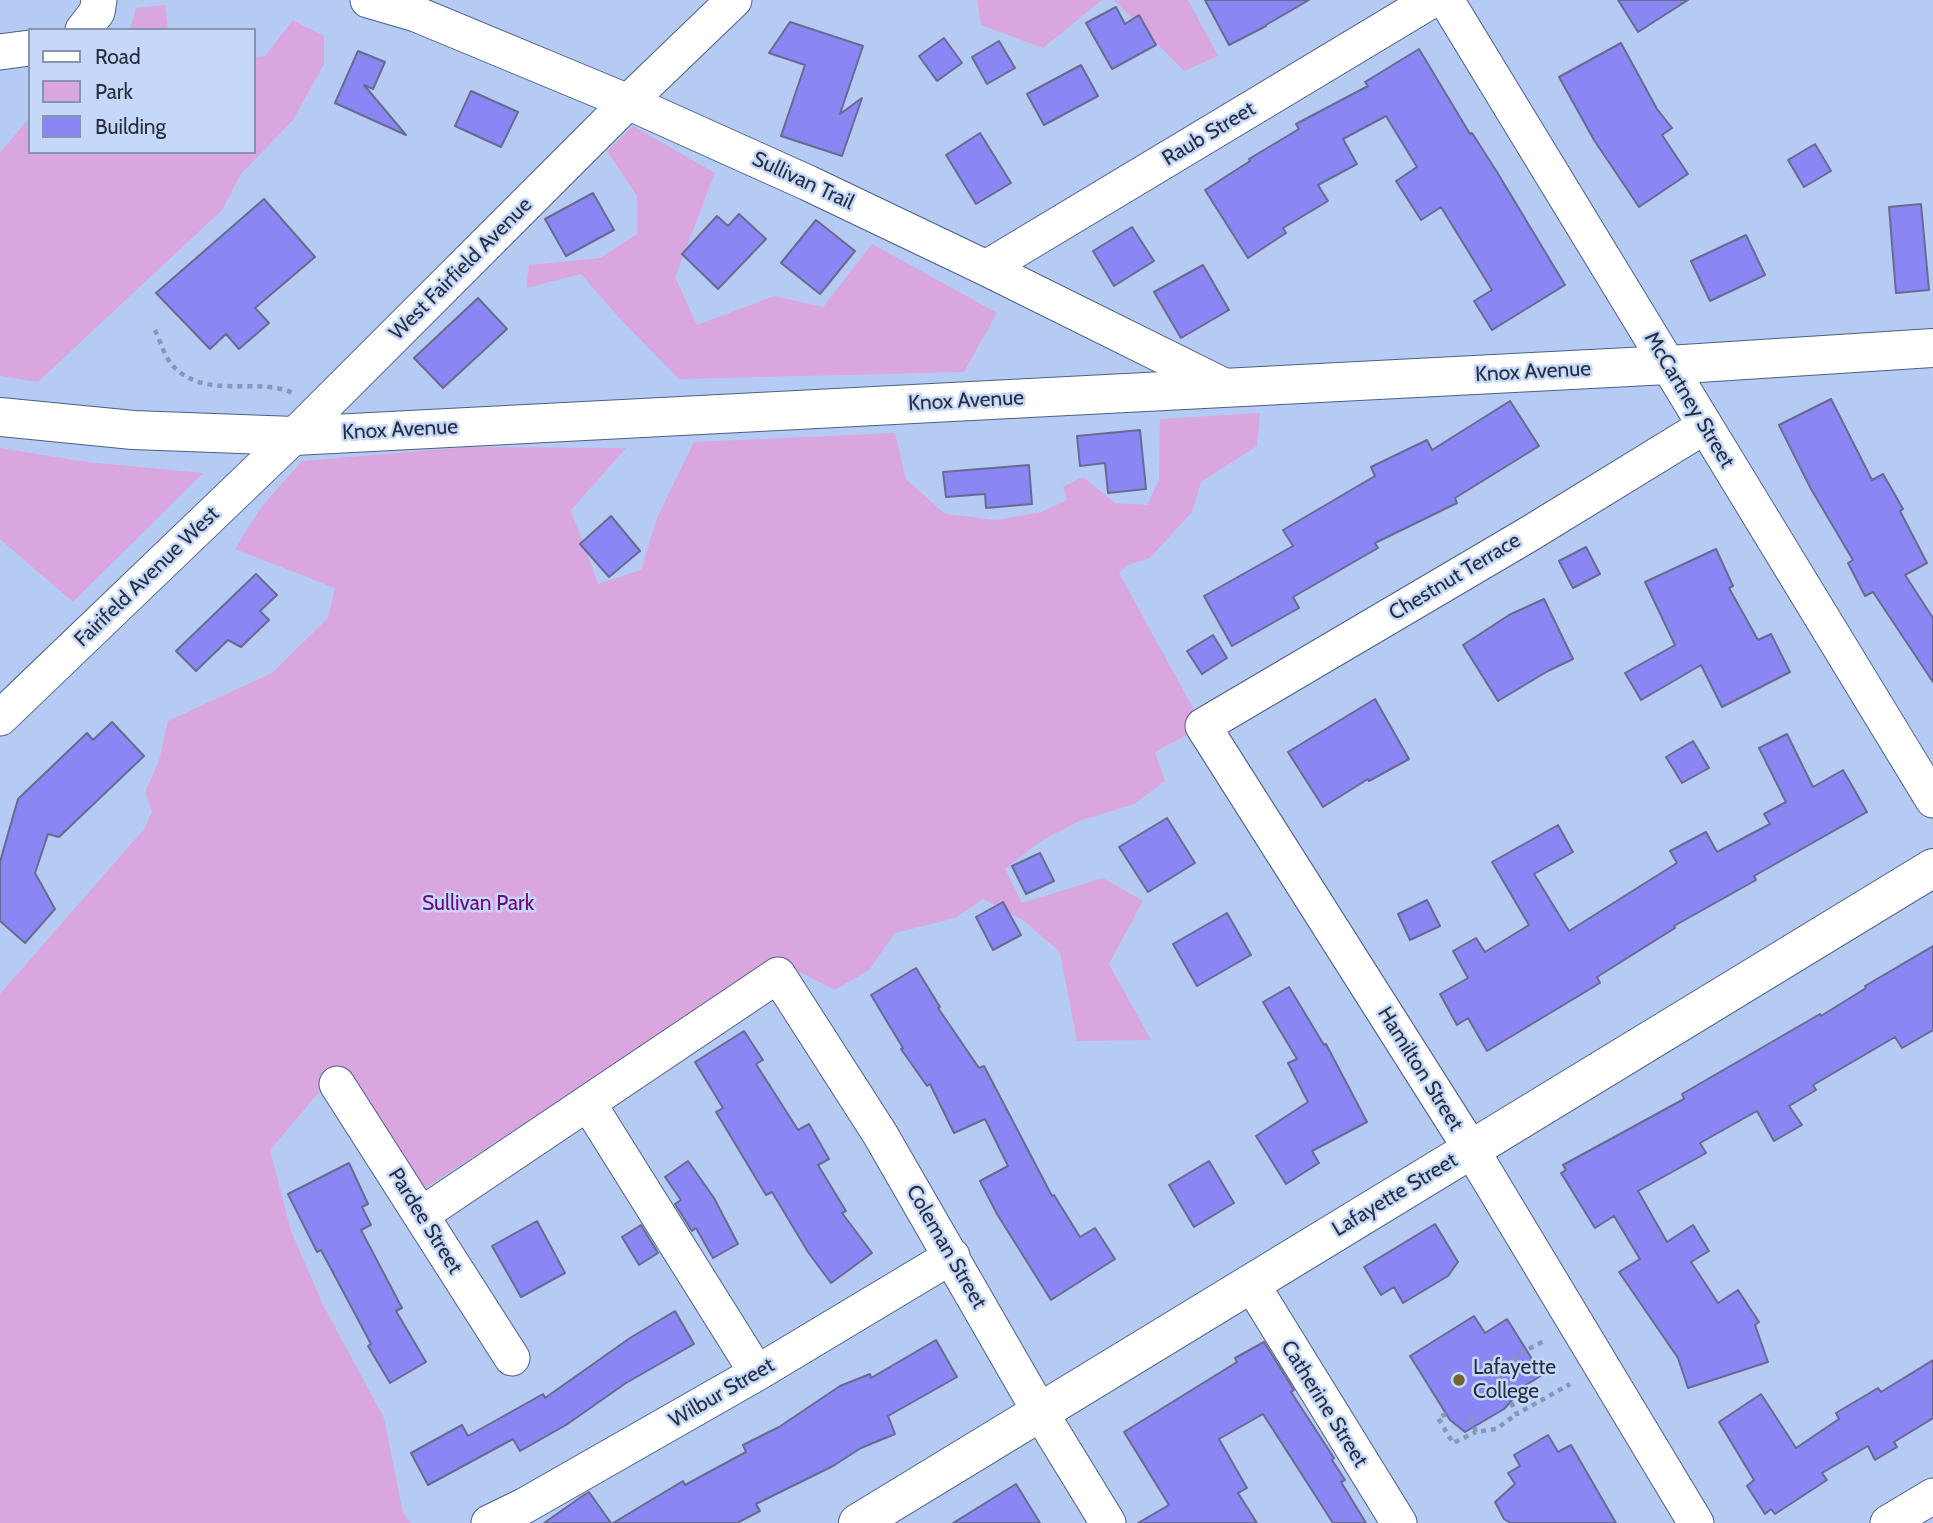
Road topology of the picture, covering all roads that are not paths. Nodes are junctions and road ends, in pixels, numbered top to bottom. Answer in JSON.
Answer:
{"nodes":[{"id":1,"x":99,"y":0,"type":"edge"},
{"id":2,"x":368,"y":0,"type":"edge"},
{"id":3,"x":734,"y":0,"type":"edge"},
{"id":4,"x":1433,"y":0,"type":"edge"},
{"id":5,"x":1446,"y":0,"type":"edge"},
{"id":6,"x":85,"y":28,"type":"edge"},
{"id":7,"x":28,"y":48,"type":"edge"},
{"id":8,"x":0,"y":52,"type":"edge"},
{"id":9,"x":628,"y":102,"type":"junction"},
{"id":10,"x":986,"y":268,"type":"junction"},
{"id":11,"x":1933,"y":348,"type":"edge"},
{"id":12,"x":1668,"y":365,"type":"junction"},
{"id":13,"x":1226,"y":387,"type":"junction"},
{"id":14,"x":0,"y":417,"type":"edge"},
{"id":15,"x":1705,"y":426,"type":"junction"},
{"id":16,"x":293,"y":436,"type":"junction"},
{"id":17,"x":0,"y":718,"type":"edge"},
{"id":18,"x":1203,"y":726,"type":"joint"},
{"id":19,"x":1933,"y":800,"type":"edge"},
{"id":20,"x":1933,"y":868,"type":"edge"},
{"id":21,"x":337,"y":1084,"type":"dead end"},
{"id":22,"x":589,"y":1103,"type":"junction"},
{"id":23,"x":1471,"y":1149,"type":"junction"},
{"id":24,"x":421,"y":1215,"type":"junction"},
{"id":25,"x":952,"y":1256,"type":"junction"},
{"id":26,"x":1251,"y":1283,"type":"junction"},
{"id":27,"x":512,"y":1358,"type":"dead end"},
{"id":28,"x":757,"y":1373,"type":"junction"},
{"id":29,"x":1040,"y":1412,"type":"junction"},
{"id":30,"x":1933,"y":1496,"type":"edge"},
{"id":31,"x":529,"y":1514,"type":"edge"},
{"id":32,"x":489,"y":1523,"type":"edge"},
{"id":33,"x":858,"y":1523,"type":"edge"},
{"id":34,"x":1108,"y":1523,"type":"edge"},
{"id":35,"x":1399,"y":1523,"type":"edge"},
{"id":36,"x":1696,"y":1523,"type":"edge"},
{"id":37,"x":1888,"y":1523,"type":"edge"}],
"edges":[{"from":1,"to":6,"type":"street"},
{"from":2,"to":9,"type":"street","name":"Sullivan Trail"},
{"from":3,"to":9,"type":"street","name":"West Fairfield Avenue"},
{"from":4,"to":10,"type":"street","name":"Raub Street"},
{"from":5,"to":12,"type":"street","name":"McCartney Street"},
{"from":7,"to":8,"type":"street"},
{"from":9,"to":10,"type":"street","name":"Sullivan Trail"},
{"from":9,"to":16,"type":"street","name":"West Fairfield Avenue"},
{"from":10,"to":13,"type":"street","name":"Sullivan Trail"},
{"from":11,"to":12,"type":"main road","name":"Knox Avenue"},
{"from":12,"to":13,"type":"main road","name":"Knox Avenue"},
{"from":12,"to":15,"type":"street","name":"McCartney Street"},
{"from":13,"to":16,"type":"main road","name":"Knox Avenue"},
{"from":14,"to":16,"type":"main road","name":"Knox Avenue"},
{"from":15,"to":18,"type":"street","name":"Chestnut Terrace"},
{"from":15,"to":19,"type":"street","name":"McCartney Street"},
{"from":16,"to":17,"type":"street","name":"Fairifeld Avenue West"},
{"from":18,"to":23,"type":"street","name":"Hamilton Street"},
{"from":20,"to":23,"type":"main road","name":"Lafayette Street"},
{"from":21,"to":24,"type":"street","name":"Pardee Street"},
{"from":22,"to":24,"type":"street"},
{"from":22,"to":25,"type":"street","name":"Coleman Street"},
{"from":22,"to":28,"type":"street"},
{"from":23,"to":26,"type":"main road","name":"Lafayette Street"},
{"from":23,"to":36,"type":"street","name":"Hamilton Street"},
{"from":24,"to":27,"type":"street","name":"Pardee Street"},
{"from":25,"to":28,"type":"street","name":"Wilbur Street"},
{"from":25,"to":29,"type":"street","name":"Coleman Street"},
{"from":26,"to":29,"type":"main road","name":"Lafayette Street"},
{"from":26,"to":35,"type":"street","name":"Catherine Street"},
{"from":28,"to":31,"type":"street","name":"Wilbur Street"},
{"from":29,"to":33,"type":"main road","name":"Lafayette Street"},
{"from":29,"to":34,"type":"street","name":"Coleman Street"},
{"from":30,"to":37,"type":"street"},
{"from":31,"to":32,"type":"street","name":"Wilbur Street"}]}
